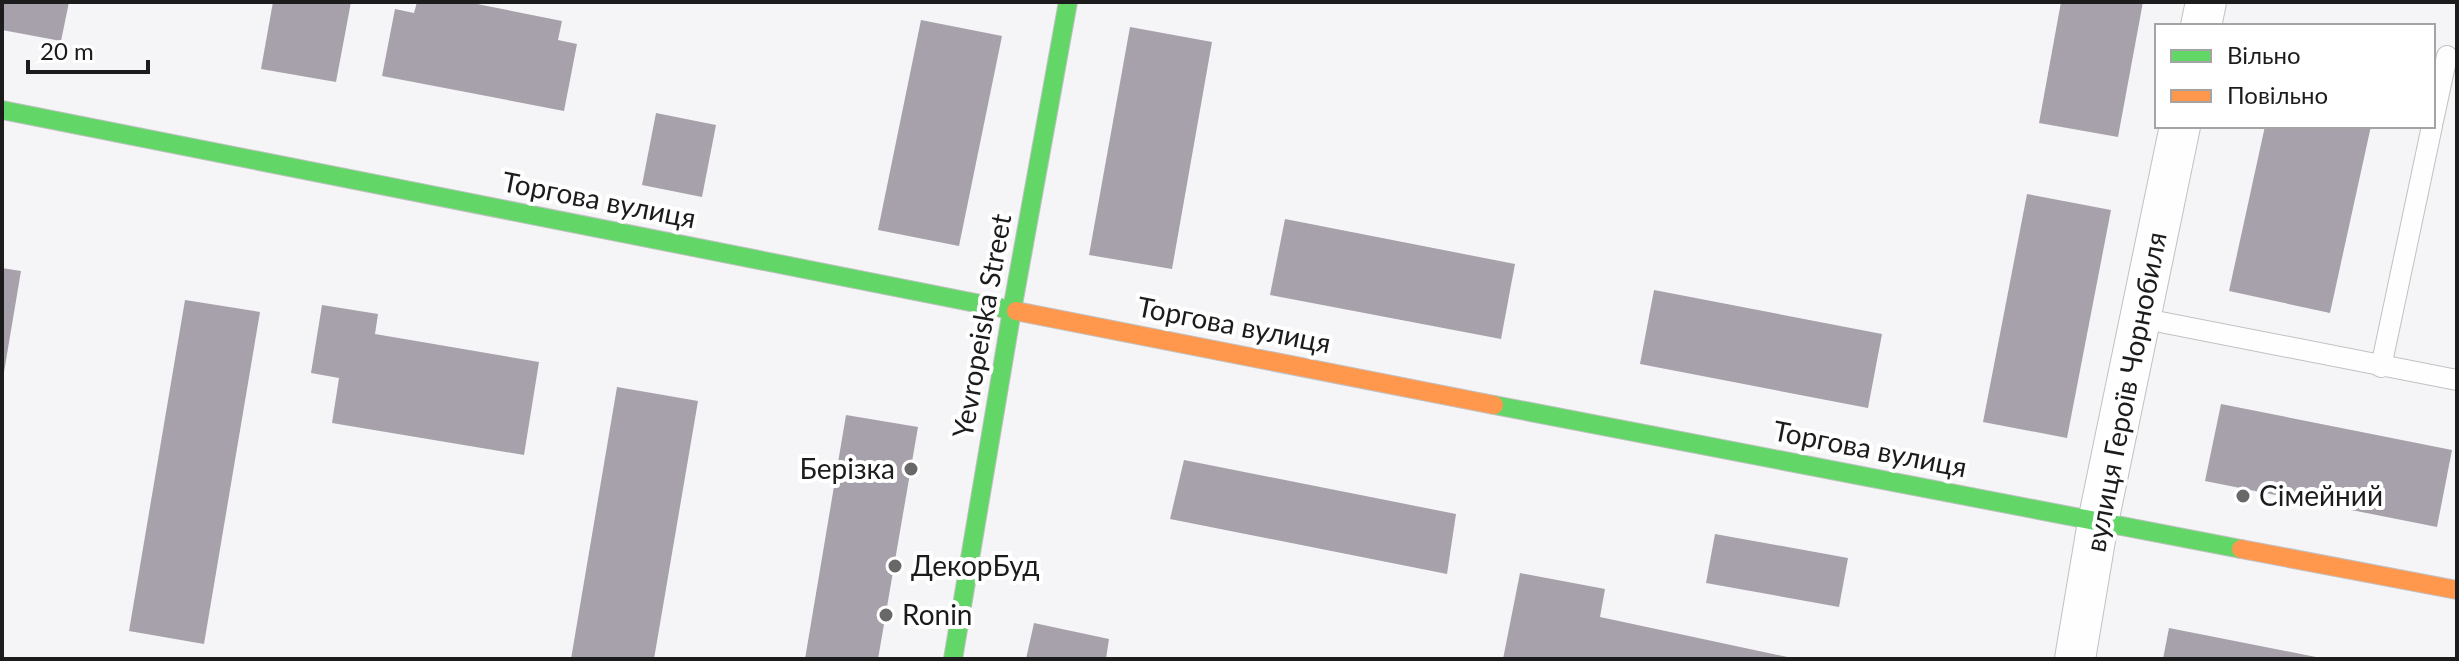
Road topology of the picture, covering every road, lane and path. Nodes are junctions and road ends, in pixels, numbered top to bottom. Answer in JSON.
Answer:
{"nodes":[{"id":1,"x":1068,"y":2,"type":"edge"},
{"id":2,"x":2206,"y":2,"type":"edge"},
{"id":3,"x":2201,"y":24,"type":"edge"},
{"id":4,"x":2447,"y":56,"type":"dead end"},
{"id":5,"x":2,"y":110,"type":"edge"},
{"id":6,"x":2435,"y":110,"type":"edge"},
{"id":7,"x":2180,"y":128,"type":"edge"},
{"id":8,"x":2431,"y":128,"type":"edge"},
{"id":9,"x":1012,"y":310,"type":"junction"},
{"id":10,"x":2140,"y":318,"type":"junction"},
{"id":11,"x":2381,"y":367,"type":"junction"},
{"id":12,"x":2457,"y":380,"type":"edge"},
{"id":13,"x":2098,"y":522,"type":"junction"},
{"id":14,"x":2457,"y":590,"type":"edge"},
{"id":15,"x":953,"y":659,"type":"edge"},
{"id":16,"x":2075,"y":659,"type":"edge"}],
"edges":[{"from":1,"to":9,"type":"street","name":"Yevropeiska Street"},
{"from":2,"to":3,"type":"street"},
{"from":4,"to":6,"type":"lane"},
{"from":5,"to":9,"type":"street","name":"Торгова вулиця"},
{"from":7,"to":10,"type":"street","name":"вулиця Героїв Чорнобиля"},
{"from":8,"to":11,"type":"lane"},
{"from":9,"to":13,"type":"street","name":"Торгова вулиця"},
{"from":9,"to":15,"type":"street","name":"Yevropeiska Street"},
{"from":10,"to":11,"type":"lane"},
{"from":10,"to":13,"type":"street","name":"вулиця Героїв Чорнобиля"},
{"from":11,"to":12,"type":"lane"},
{"from":13,"to":14,"type":"street","name":"Торгова вулиця"},
{"from":13,"to":16,"type":"street","name":"вулиця Героїв Чорнобиля"}]}
